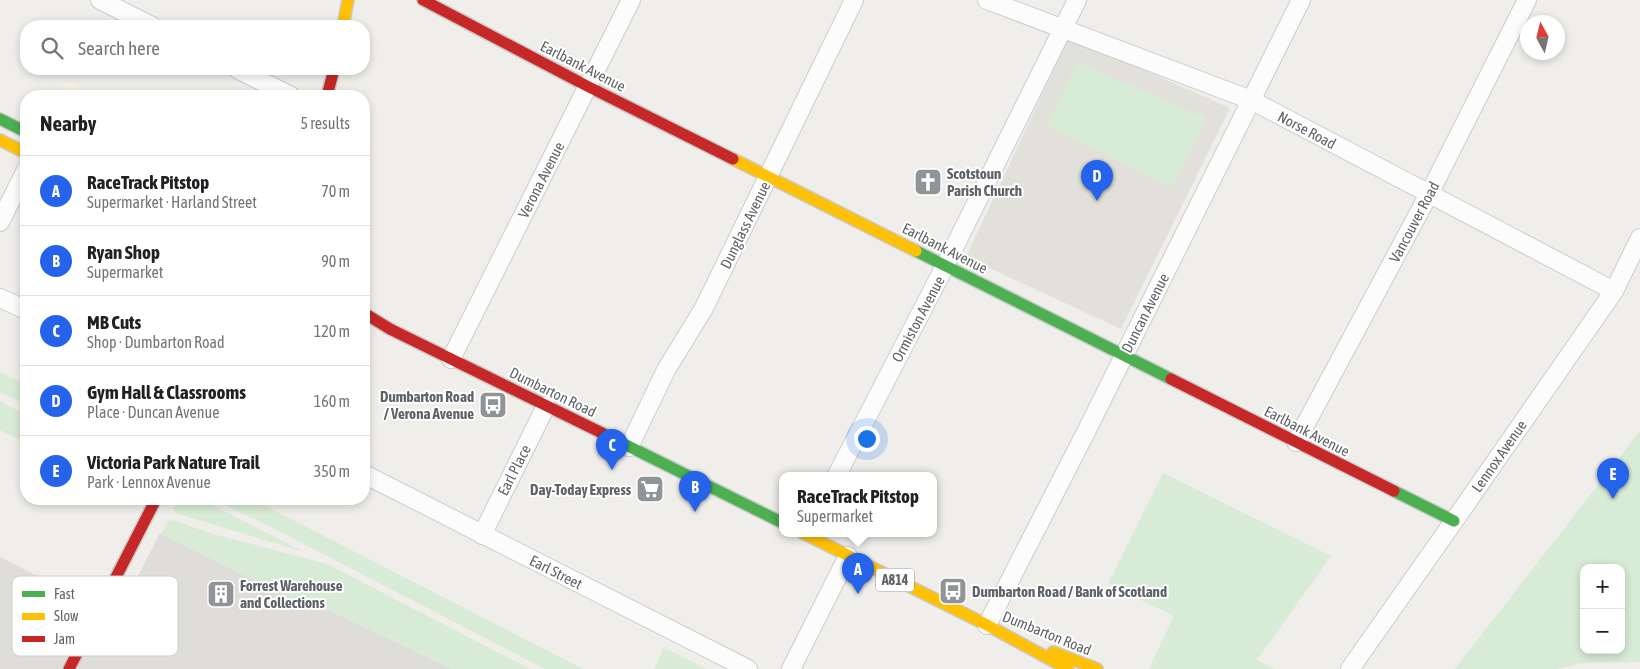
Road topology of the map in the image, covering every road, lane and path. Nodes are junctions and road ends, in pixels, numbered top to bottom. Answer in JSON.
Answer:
{"nodes":[{"id":1,"x":100,"y":0,"type":"edge"},
{"id":2,"x":348,"y":0,"type":"edge"},
{"id":3,"x":423,"y":0,"type":"edge"},
{"id":4,"x":631,"y":0,"type":"edge"},
{"id":5,"x":854,"y":0,"type":"edge"},
{"id":6,"x":987,"y":0,"type":"edge"},
{"id":7,"x":1077,"y":0,"type":"edge"},
{"id":8,"x":1301,"y":0,"type":"edge"},
{"id":9,"x":1527,"y":0,"type":"edge"},
{"id":10,"x":140,"y":20,"type":"edge"},
{"id":11,"x":344,"y":20,"type":"edge"},
{"id":12,"x":1062,"y":29,"type":"junction"},
{"id":13,"x":249,"y":75,"type":"edge"},
{"id":14,"x":332,"y":75,"type":"edge"},
{"id":15,"x":588,"y":86,"type":"junction"},
{"id":16,"x":279,"y":90,"type":"edge"},
{"id":17,"x":329,"y":90,"type":"edge"},
{"id":18,"x":1251,"y":100,"type":"junction"},
{"id":19,"x":0,"y":119,"type":"edge"},
{"id":20,"x":20,"y":129,"type":"edge"},
{"id":21,"x":0,"y":140,"type":"edge"},
{"id":22,"x":20,"y":150,"type":"edge"},
{"id":23,"x":769,"y":176,"type":"junction"},
{"id":24,"x":20,"y":182,"type":"edge"},
{"id":25,"x":1429,"y":194,"type":"junction"},
{"id":26,"x":0,"y":222,"type":"edge"},
{"id":27,"x":1640,"y":238,"type":"edge"},
{"id":28,"x":945,"y":266,"type":"junction"},
{"id":29,"x":1614,"y":291,"type":"junction"},
{"id":30,"x":0,"y":298,"type":"edge"},
{"id":31,"x":20,"y":307,"type":"edge"},
{"id":32,"x":370,"y":316,"type":"edge"},
{"id":33,"x":370,"y":320,"type":"edge"},
{"id":34,"x":390,"y":328,"type":"junction"},
{"id":35,"x":1124,"y":355,"type":"junction"},
{"id":36,"x":451,"y":359,"type":"junction"},
{"id":37,"x":546,"y":406,"type":"junction"},
{"id":38,"x":1296,"y":442,"type":"junction"},
{"id":39,"x":629,"y":447,"type":"junction"},
{"id":40,"x":839,"y":472,"type":"edge"},
{"id":41,"x":370,"y":477,"type":"edge"},
{"id":42,"x":153,"y":505,"type":"edge"},
{"id":43,"x":779,"y":521,"type":"edge"},
{"id":44,"x":1454,"y":522,"type":"junction"},
{"id":45,"x":482,"y":535,"type":"junction"},
{"id":46,"x":812,"y":537,"type":"edge"},
{"id":47,"x":848,"y":556,"type":"junction"},
{"id":48,"x":117,"y":576,"type":"edge"},
{"id":49,"x":987,"y":626,"type":"junction"},
{"id":50,"x":76,"y":656,"type":"edge"},
{"id":51,"x":69,"y":669,"type":"edge"},
{"id":52,"x":748,"y":669,"type":"edge"},
{"id":53,"x":791,"y":669,"type":"edge"},
{"id":54,"x":1068,"y":669,"type":"edge"},
{"id":55,"x":1097,"y":669,"type":"edge"},
{"id":56,"x":1350,"y":669,"type":"edge"}],
"edges":[{"from":1,"to":10,"type":"street"},
{"from":2,"to":11,"type":"street"},
{"from":3,"to":15,"type":"street","name":"Earlbank Avenue"},
{"from":4,"to":15,"type":"street","name":"Verona Avenue"},
{"from":5,"to":23,"type":"street","name":"Dunglass Avenue"},
{"from":6,"to":12,"type":"street","name":"Norse Road"},
{"from":7,"to":12,"type":"street","name":"Ormiston Avenue"},
{"from":8,"to":18,"type":"street","name":"Duncan Avenue"},
{"from":9,"to":25,"type":"street","name":"Vancouver Road"},
{"from":12,"to":18,"type":"street","name":"Norse Road"},
{"from":12,"to":28,"type":"street","name":"Ormiston Avenue"},
{"from":13,"to":16,"type":"street"},
{"from":14,"to":17,"type":"street"},
{"from":15,"to":23,"type":"street","name":"Earlbank Avenue"},
{"from":15,"to":36,"type":"street","name":"Verona Avenue"},
{"from":18,"to":25,"type":"street","name":"Norse Road"},
{"from":18,"to":35,"type":"street","name":"Duncan Avenue"},
{"from":19,"to":20,"type":"street"},
{"from":21,"to":22,"type":"street"},
{"from":23,"to":28,"type":"street","name":"Earlbank Avenue"},
{"from":23,"to":39,"type":"street","name":"Dunglass Avenue"},
{"from":24,"to":26,"type":"street"},
{"from":25,"to":29,"type":"street","name":"Norse Road"},
{"from":25,"to":38,"type":"street","name":"Vancouver Road"},
{"from":27,"to":29,"type":"street","name":"Lennox Avenue"},
{"from":28,"to":35,"type":"street","name":"Earlbank Avenue"},
{"from":28,"to":40,"type":"street","name":"Ormiston Avenue"},
{"from":29,"to":44,"type":"street","name":"Lennox Avenue"},
{"from":30,"to":31,"type":"street"},
{"from":32,"to":34,"type":"street","name":"Dumbarton Road"},
{"from":33,"to":34,"type":"street","name":"Dumbarton Road"},
{"from":34,"to":36,"type":"street","name":"Dumbarton Road"},
{"from":35,"to":38,"type":"street","name":"Earlbank Avenue"},
{"from":35,"to":49,"type":"street","name":"Duncan Avenue"},
{"from":36,"to":37,"type":"street","name":"Dumbarton Road"},
{"from":37,"to":39,"type":"street","name":"Dumbarton Road"},
{"from":37,"to":45,"type":"street","name":"Earl Place"},
{"from":38,"to":44,"type":"street","name":"Earlbank Avenue"},
{"from":39,"to":43,"type":"street","name":"Dumbarton Road"},
{"from":41,"to":45,"type":"street","name":"Earl Street"},
{"from":42,"to":48,"type":"street"},
{"from":44,"to":56,"type":"street","name":"Lennox Avenue"},
{"from":45,"to":52,"type":"street","name":"Earl Street"},
{"from":46,"to":47,"type":"street","name":"Dumbarton Road","number":"A814"},
{"from":47,"to":49,"type":"street","name":"Dumbarton Road","number":"A814"},
{"from":47,"to":53,"type":"street"},
{"from":49,"to":54,"type":"street","name":"Dumbarton Road","number":"A814"},
{"from":49,"to":55,"type":"street","name":"Dumbarton Road","number":"A814"},
{"from":50,"to":51,"type":"street"}]}
